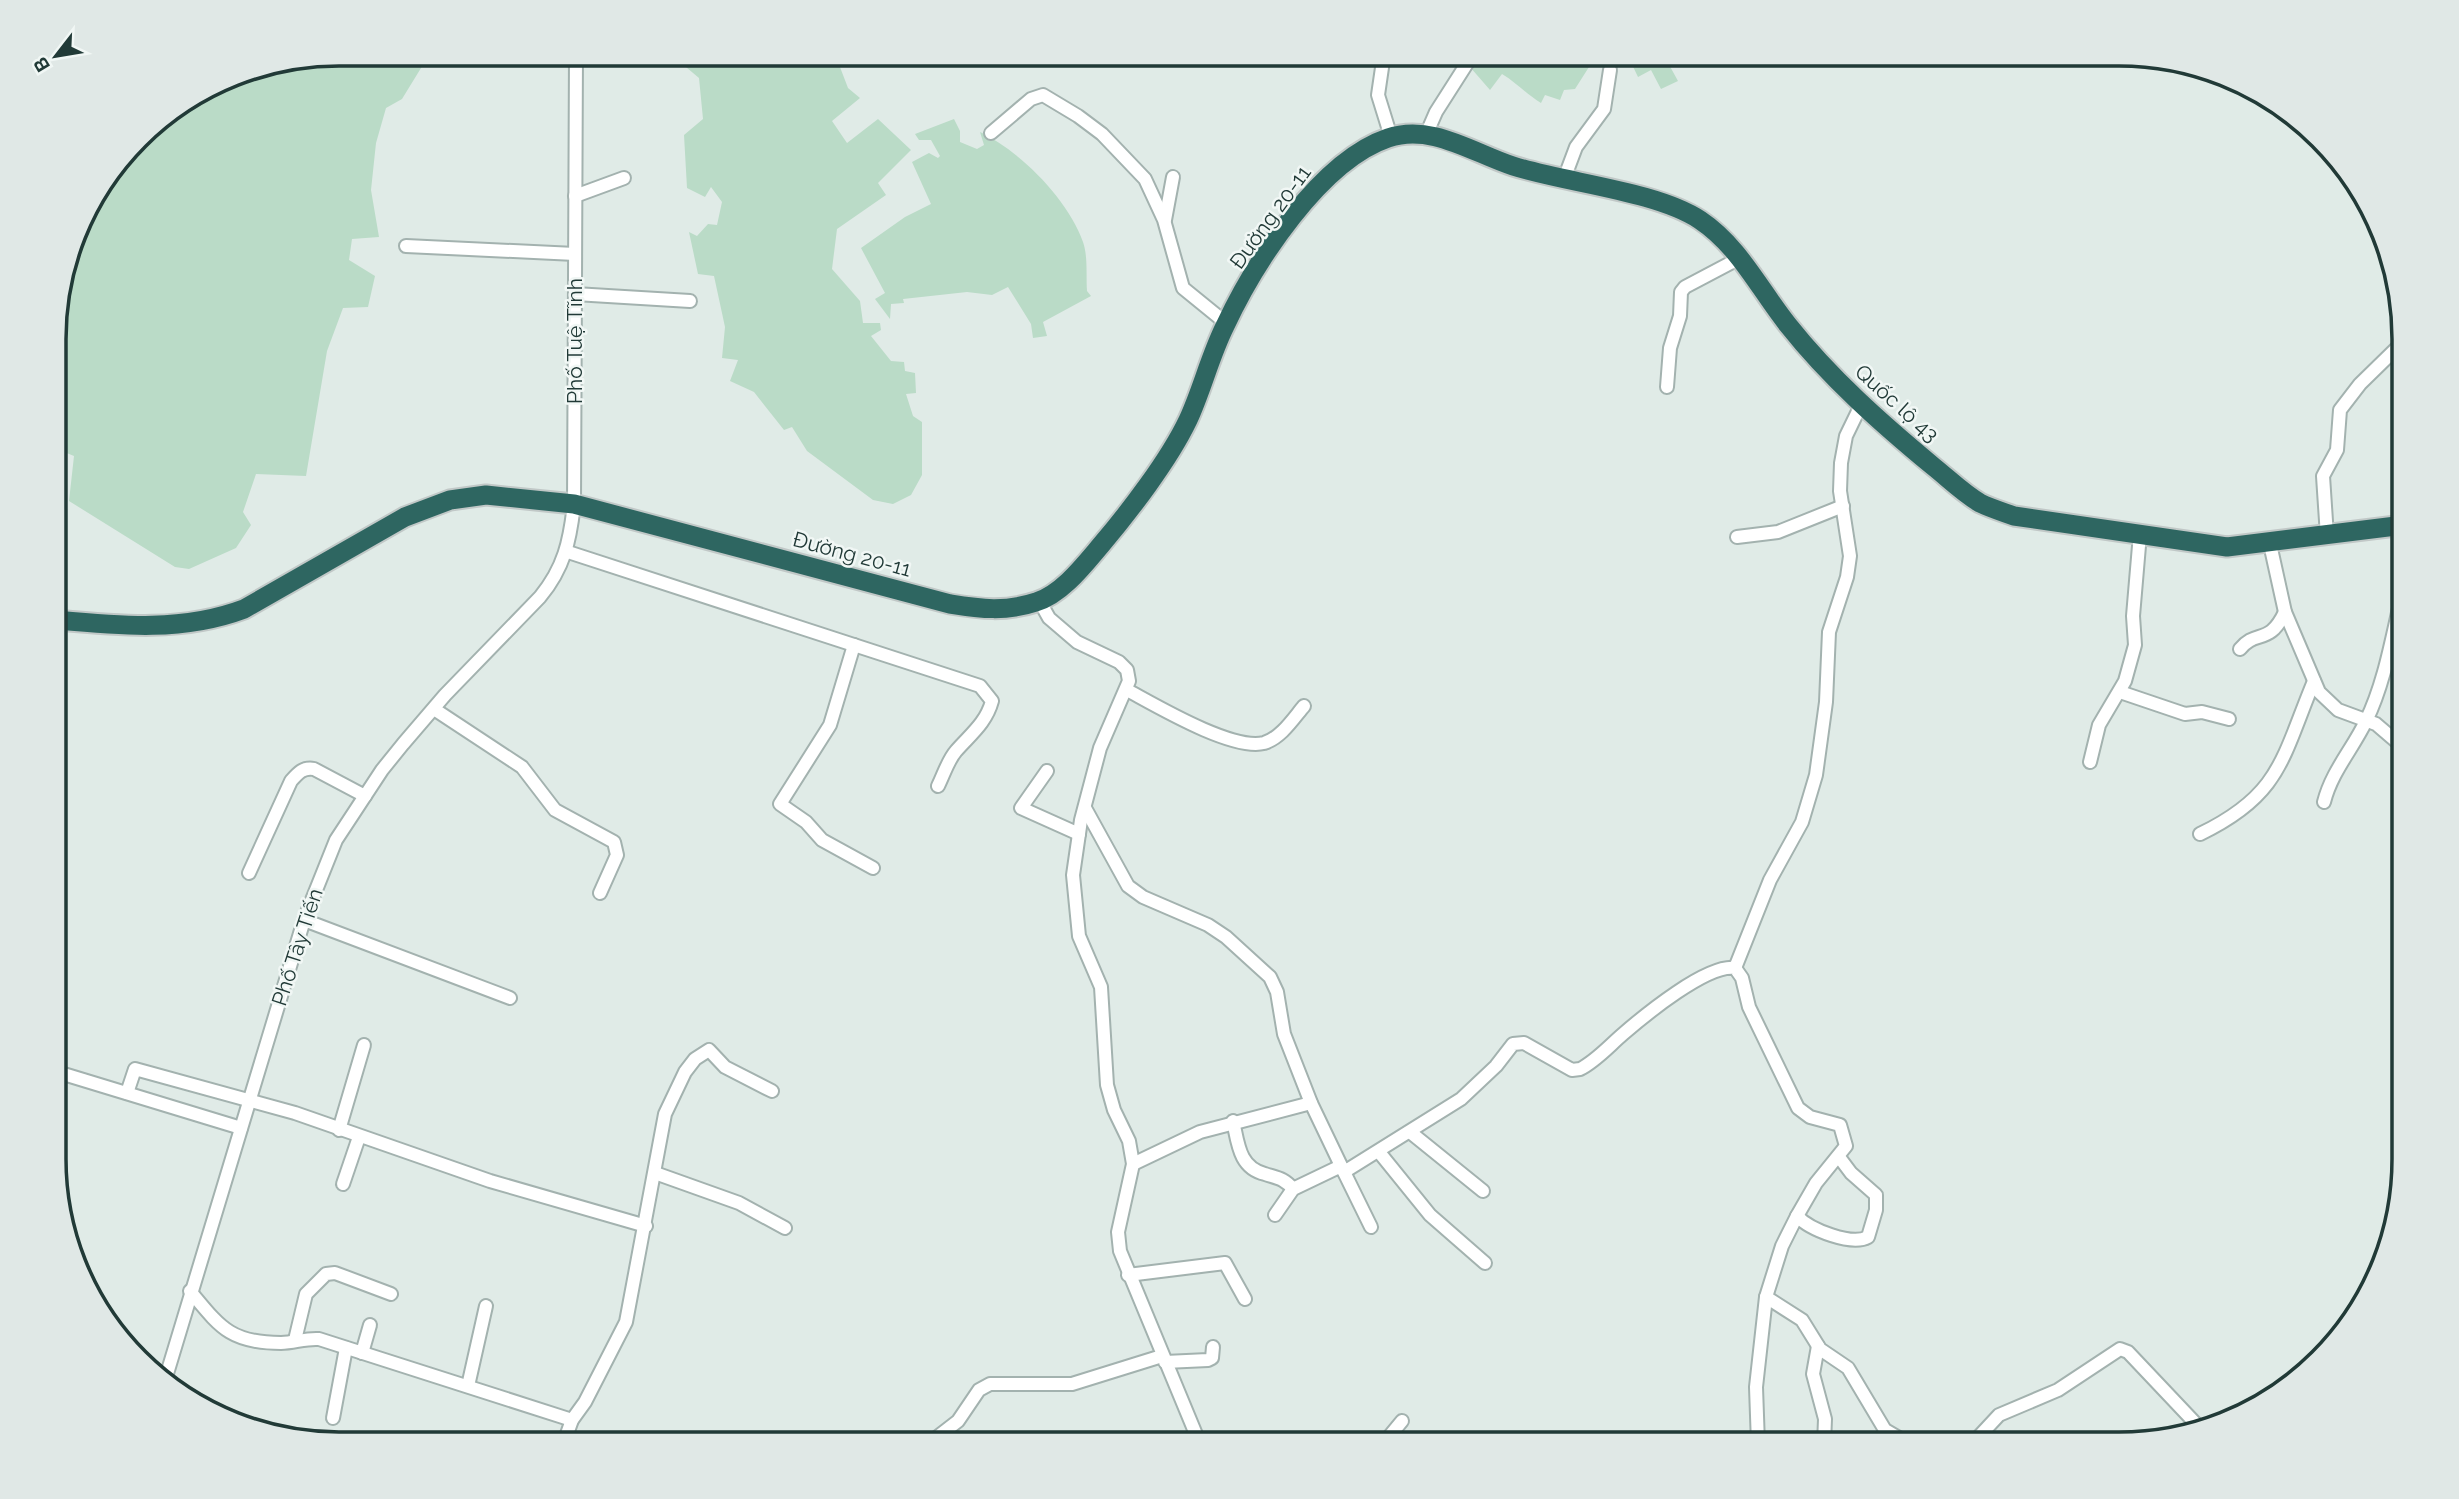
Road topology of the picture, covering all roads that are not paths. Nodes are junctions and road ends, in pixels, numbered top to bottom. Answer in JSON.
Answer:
{"nodes":[{"id":1,"x":576,"y":66,"type":"edge"},
{"id":2,"x":1382,"y":66,"type":"edge"},
{"id":3,"x":1466,"y":66,"type":"edge"},
{"id":4,"x":1610,"y":71,"type":"dead end"},
{"id":5,"x":991,"y":133,"type":"dead end"},
{"id":6,"x":1426,"y":135,"type":"junction"},
{"id":7,"x":1391,"y":136,"type":"junction"},
{"id":8,"x":1173,"y":177,"type":"dead end"},
{"id":9,"x":624,"y":178,"type":"dead end"},
{"id":10,"x":1564,"y":179,"type":"junction"},
{"id":11,"x":575,"y":196,"type":"junction"},
{"id":12,"x":1164,"y":220,"type":"junction"},
{"id":13,"x":406,"y":246,"type":"dead end"},
{"id":14,"x":575,"y":254,"type":"junction"},
{"id":15,"x":1740,"y":258,"type":"junction"},
{"id":16,"x":575,"y":294,"type":"junction"},
{"id":17,"x":690,"y":301,"type":"dead end"},
{"id":18,"x":1226,"y":323,"type":"junction"},
{"id":19,"x":2392,"y":353,"type":"edge"},
{"id":20,"x":1667,"y":387,"type":"dead end"},
{"id":21,"x":1862,"y":403,"type":"junction"},
{"id":22,"x":574,"y":504,"type":"junction"},
{"id":23,"x":1843,"y":506,"type":"junction"},
{"id":24,"x":2392,"y":527,"type":"edge"},
{"id":25,"x":2140,"y":534,"type":"junction"},
{"id":26,"x":2327,"y":536,"type":"junction"},
{"id":27,"x":1737,"y":537,"type":"dead end"},
{"id":28,"x":2270,"y":544,"type":"junction"},
{"id":29,"x":568,"y":552,"type":"junction"},
{"id":30,"x":1040,"y":601,"type":"junction"},
{"id":31,"x":2285,"y":612,"type":"junction"},
{"id":32,"x":66,"y":621,"type":"edge"},
{"id":33,"x":2392,"y":637,"type":"edge"},
{"id":34,"x":854,"y":645,"type":"junction"},
{"id":35,"x":2241,"y":649,"type":"dead end"},
{"id":36,"x":2314,"y":681,"type":"junction"},
{"id":37,"x":1127,"y":690,"type":"junction"},
{"id":38,"x":2120,"y":692,"type":"junction"},
{"id":39,"x":1304,"y":706,"type":"dead end"},
{"id":40,"x":434,"y":709,"type":"junction"},
{"id":41,"x":2228,"y":719,"type":"dead end"},
{"id":42,"x":2366,"y":721,"type":"junction"},
{"id":43,"x":2392,"y":737,"type":"edge"},
{"id":44,"x":2090,"y":762,"type":"dead end"},
{"id":45,"x":1047,"y":771,"type":"dead end"},
{"id":46,"x":939,"y":786,"type":"dead end"},
{"id":47,"x":365,"y":796,"type":"junction"},
{"id":48,"x":2324,"y":802,"type":"dead end"},
{"id":49,"x":1085,"y":808,"type":"junction"},
{"id":50,"x":1079,"y":834,"type":"junction"},
{"id":51,"x":2200,"y":834,"type":"dead end"},
{"id":52,"x":873,"y":868,"type":"dead end"},
{"id":53,"x":249,"y":873,"type":"dead end"},
{"id":54,"x":600,"y":893,"type":"dead end"},
{"id":55,"x":304,"y":920,"type":"junction"},
{"id":56,"x":1735,"y":968,"type":"junction"},
{"id":57,"x":510,"y":998,"type":"dead end"},
{"id":58,"x":364,"y":1045,"type":"dead end"},
{"id":59,"x":66,"y":1075,"type":"edge"},
{"id":60,"x":772,"y":1091,"type":"dead end"},
{"id":61,"x":127,"y":1093,"type":"junction"},
{"id":62,"x":249,"y":1099,"type":"junction"},
{"id":63,"x":1311,"y":1103,"type":"junction"},
{"id":64,"x":1233,"y":1121,"type":"junction"},
{"id":65,"x":241,"y":1128,"type":"junction"},
{"id":66,"x":339,"y":1130,"type":"junction"},
{"id":67,"x":1410,"y":1132,"type":"junction"},
{"id":68,"x":359,"y":1137,"type":"junction"},
{"id":69,"x":1379,"y":1152,"type":"junction"},
{"id":70,"x":1839,"y":1157,"type":"junction"},
{"id":71,"x":1133,"y":1164,"type":"junction"},
{"id":72,"x":1342,"y":1169,"type":"junction"},
{"id":73,"x":655,"y":1173,"type":"junction"},
{"id":74,"x":343,"y":1184,"type":"dead end"},
{"id":75,"x":1293,"y":1189,"type":"junction"},
{"id":76,"x":1483,"y":1191,"type":"dead end"},
{"id":77,"x":1275,"y":1215,"type":"dead end"},
{"id":78,"x":1797,"y":1216,"type":"junction"},
{"id":79,"x":646,"y":1226,"type":"junction"},
{"id":80,"x":1371,"y":1227,"type":"dead end"},
{"id":81,"x":785,"y":1228,"type":"dead end"},
{"id":82,"x":1485,"y":1264,"type":"dead end"},
{"id":83,"x":1128,"y":1275,"type":"junction"},
{"id":84,"x":190,"y":1291,"type":"junction"},
{"id":85,"x":391,"y":1294,"type":"dead end"},
{"id":86,"x":1766,"y":1297,"type":"junction"},
{"id":87,"x":1245,"y":1299,"type":"dead end"},
{"id":88,"x":486,"y":1306,"type":"dead end"},
{"id":89,"x":370,"y":1325,"type":"dead end"},
{"id":90,"x":295,"y":1340,"type":"junction"},
{"id":91,"x":1818,"y":1346,"type":"junction"},
{"id":92,"x":1213,"y":1347,"type":"dead end"},
{"id":93,"x":346,"y":1349,"type":"junction"},
{"id":94,"x":362,"y":1353,"type":"junction"},
{"id":95,"x":1163,"y":1359,"type":"junction"},
{"id":96,"x":168,"y":1371,"type":"edge"},
{"id":97,"x":468,"y":1386,"type":"junction"},
{"id":98,"x":333,"y":1418,"type":"dead end"},
{"id":99,"x":572,"y":1420,"type":"junction"},
{"id":100,"x":1402,"y":1421,"type":"dead end"},
{"id":101,"x":2194,"y":1422,"type":"edge"},
{"id":102,"x":568,"y":1432,"type":"edge"},
{"id":103,"x":944,"y":1432,"type":"edge"},
{"id":104,"x":1194,"y":1432,"type":"edge"},
{"id":105,"x":1392,"y":1432,"type":"edge"},
{"id":106,"x":1757,"y":1432,"type":"edge"},
{"id":107,"x":1824,"y":1432,"type":"edge"},
{"id":108,"x":1888,"y":1432,"type":"edge"},
{"id":109,"x":1983,"y":1432,"type":"edge"}],
"edges":[{"from":1,"to":11,"type":"street","name":"Phố Tuệ Tĩnh"},
{"from":2,"to":7,"type":"street"},
{"from":3,"to":6,"type":"street"},
{"from":4,"to":10,"type":"street"},
{"from":5,"to":12,"type":"street"},
{"from":6,"to":7,"type":"highway","name":"Đường 20-11"},
{"from":6,"to":10,"type":"highway","name":"Quốc lộ 43"},
{"from":7,"to":18,"type":"highway","name":"Đường 20-11"},
{"from":8,"to":12,"type":"street"},
{"from":9,"to":11,"type":"street"},
{"from":10,"to":15,"type":"highway","name":"Quốc lộ 43"},
{"from":11,"to":14,"type":"street","name":"Phố Tuệ Tĩnh"},
{"from":12,"to":18,"type":"street"},
{"from":13,"to":14,"type":"street"},
{"from":14,"to":16,"type":"street","name":"Phố Tuệ Tĩnh"},
{"from":15,"to":20,"type":"street"},
{"from":15,"to":21,"type":"highway","name":"Quốc lộ 43"},
{"from":16,"to":17,"type":"street"},
{"from":16,"to":22,"type":"street","name":"Phố Tuệ Tĩnh"},
{"from":18,"to":30,"type":"highway","name":"Đường 20-11"},
{"from":19,"to":26,"type":"street"},
{"from":21,"to":23,"type":"street"},
{"from":21,"to":25,"type":"highway","name":"Quốc lộ 43"},
{"from":22,"to":29,"type":"street","name":"Phố Tây Tiến"},
{"from":22,"to":30,"type":"highway","name":"Đường 20-11"},
{"from":22,"to":32,"type":"highway","name":"Đường 20-11"},
{"from":23,"to":27,"type":"street"},
{"from":23,"to":56,"type":"street"},
{"from":24,"to":26,"type":"highway","name":"Quốc lộ 43"},
{"from":25,"to":28,"type":"highway","name":"Quốc lộ 43"},
{"from":25,"to":38,"type":"street"},
{"from":26,"to":28,"type":"highway","name":"Quốc lộ 43"},
{"from":28,"to":31,"type":"street"},
{"from":29,"to":34,"type":"street"},
{"from":29,"to":40,"type":"street","name":"Phố Tây Tiến"},
{"from":30,"to":37,"type":"street"},
{"from":31,"to":35,"type":"street"},
{"from":31,"to":36,"type":"street"},
{"from":33,"to":42,"type":"street"},
{"from":34,"to":46,"type":"street"},
{"from":34,"to":52,"type":"street"},
{"from":36,"to":42,"type":"street"},
{"from":36,"to":51,"type":"street"},
{"from":37,"to":39,"type":"street"},
{"from":37,"to":49,"type":"street"},
{"from":38,"to":41,"type":"street"},
{"from":38,"to":44,"type":"street"},
{"from":40,"to":47,"type":"street","name":"Phố Tây Tiến"},
{"from":40,"to":54,"type":"street"},
{"from":42,"to":43,"type":"street"},
{"from":42,"to":48,"type":"street"},
{"from":45,"to":50,"type":"street"},
{"from":47,"to":53,"type":"street"},
{"from":47,"to":55,"type":"street","name":"Phố Tây Tiến"},
{"from":49,"to":50,"type":"street"},
{"from":49,"to":63,"type":"street"},
{"from":50,"to":71,"type":"street"},
{"from":55,"to":57,"type":"street"},
{"from":55,"to":62,"type":"street","name":"Phố Tây Tiến"},
{"from":56,"to":67,"type":"street"},
{"from":56,"to":70,"type":"street"},
{"from":58,"to":66,"type":"street"},
{"from":59,"to":61,"type":"street"},
{"from":60,"to":73,"type":"street"},
{"from":61,"to":62,"type":"street"},
{"from":61,"to":65,"type":"street"},
{"from":62,"to":65,"type":"street","name":"Phố Tây Tiến"},
{"from":62,"to":66,"type":"street"},
{"from":63,"to":64,"type":"street"},
{"from":63,"to":72,"type":"street"},
{"from":64,"to":71,"type":"street"},
{"from":64,"to":75,"type":"street"},
{"from":65,"to":84,"type":"street","name":"Phố Tây Tiến"},
{"from":66,"to":68,"type":"street"},
{"from":67,"to":69,"type":"street"},
{"from":67,"to":76,"type":"street"},
{"from":68,"to":74,"type":"street"},
{"from":68,"to":79,"type":"street"},
{"from":69,"to":72,"type":"street"},
{"from":69,"to":82,"type":"street"},
{"from":70,"to":78,"type":"street"},
{"from":70,"to":78,"type":"street"},
{"from":71,"to":83,"type":"street"},
{"from":72,"to":75,"type":"street"},
{"from":72,"to":80,"type":"street"},
{"from":73,"to":79,"type":"street"},
{"from":73,"to":81,"type":"street"},
{"from":75,"to":77,"type":"street"},
{"from":78,"to":86,"type":"street"},
{"from":79,"to":99,"type":"street"},
{"from":83,"to":87,"type":"street"},
{"from":83,"to":95,"type":"street"},
{"from":84,"to":90,"type":"street"},
{"from":84,"to":96,"type":"street","name":"Phố Tây Tiến"},
{"from":85,"to":90,"type":"street"},
{"from":86,"to":91,"type":"street"},
{"from":86,"to":106,"type":"street"},
{"from":88,"to":97,"type":"street"},
{"from":89,"to":94,"type":"street"},
{"from":90,"to":93,"type":"street"},
{"from":91,"to":107,"type":"street"},
{"from":91,"to":108,"type":"street"},
{"from":92,"to":95,"type":"street"},
{"from":93,"to":94,"type":"street"},
{"from":93,"to":98,"type":"street"},
{"from":94,"to":97,"type":"street"},
{"from":95,"to":103,"type":"street"},
{"from":95,"to":104,"type":"street"},
{"from":97,"to":99,"type":"street"},
{"from":99,"to":102,"type":"street"},
{"from":100,"to":105,"type":"street"},
{"from":101,"to":109,"type":"street"}]}
